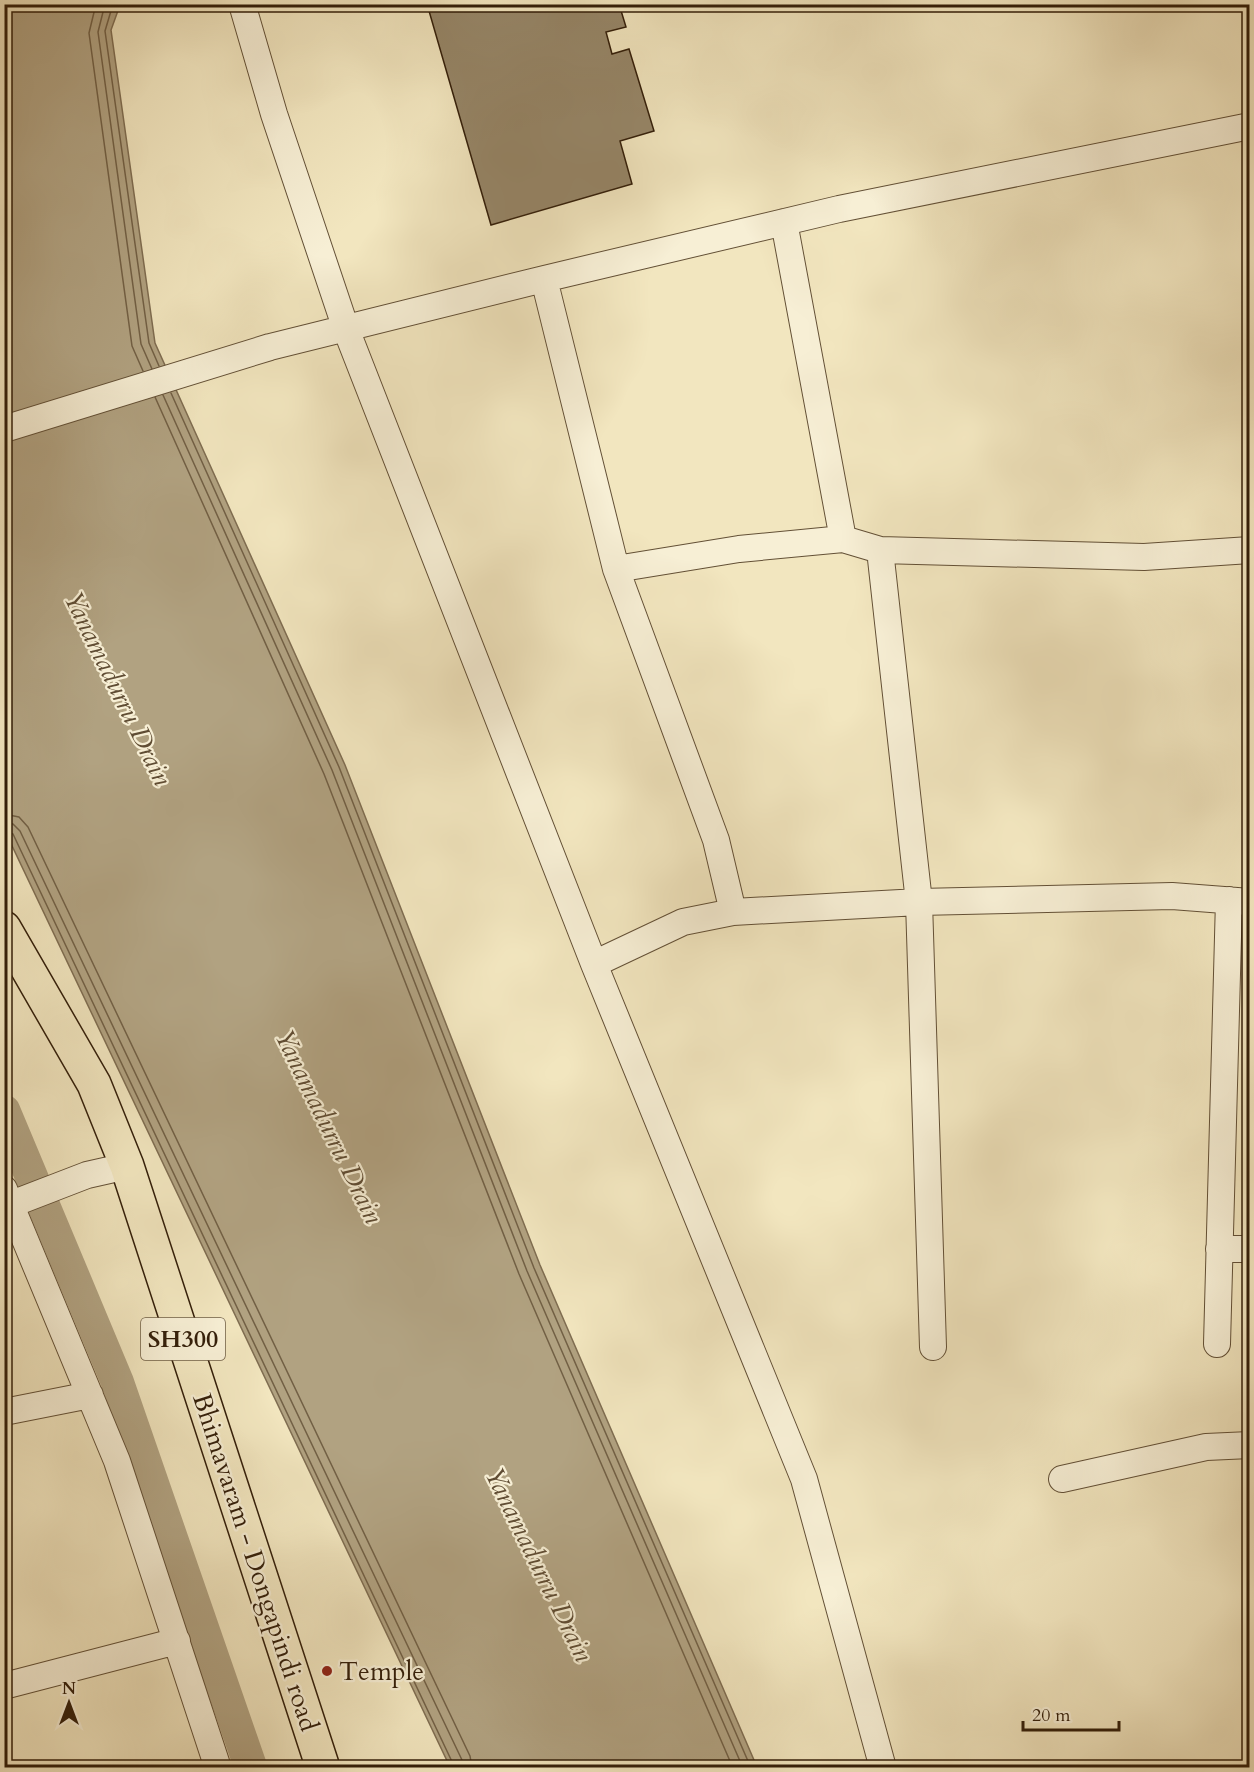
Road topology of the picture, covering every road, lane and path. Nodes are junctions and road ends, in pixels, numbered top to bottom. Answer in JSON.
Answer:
{"nodes":[{"id":1,"x":242,"y":4,"type":"edge"},
{"id":2,"x":1250,"y":126,"type":"edge"},
{"id":3,"x":784,"y":222,"type":"junction"},
{"id":4,"x":544,"y":279,"type":"junction"},
{"id":5,"x":346,"y":329,"type":"junction"},
{"id":6,"x":4,"y":429,"type":"edge"},
{"id":7,"x":843,"y":539,"type":"junction"},
{"id":8,"x":880,"y":549,"type":"junction"},
{"id":9,"x":1250,"y":550,"type":"edge"},
{"id":10,"x":615,"y":569,"type":"junction"},
{"id":11,"x":1239,"y":901,"type":"edge"},
{"id":12,"x":919,"y":902,"type":"junction"},
{"id":13,"x":733,"y":912,"type":"junction"},
{"id":14,"x":4,"y":928,"type":"edge"},
{"id":15,"x":594,"y":964,"type":"junction"},
{"id":16,"x":127,"y":1166,"type":"junction"},
{"id":17,"x":14,"y":1199,"type":"edge"},
{"id":18,"x":1250,"y":1249,"type":"edge"},
{"id":19,"x":1219,"y":1250,"type":"junction"},
{"id":20,"x":1217,"y":1344,"type":"dead end"},
{"id":21,"x":933,"y":1347,"type":"dead end"},
{"id":22,"x":90,"y":1395,"type":"junction"},
{"id":23,"x":4,"y":1412,"type":"edge"},
{"id":24,"x":1250,"y":1445,"type":"edge"},
{"id":25,"x":1062,"y":1479,"type":"dead end"},
{"id":26,"x":177,"y":1641,"type":"junction"},
{"id":27,"x":4,"y":1686,"type":"edge"},
{"id":28,"x":218,"y":1767,"type":"edge"},
{"id":29,"x":323,"y":1767,"type":"edge"},
{"id":30,"x":884,"y":1767,"type":"edge"}],
"edges":[{"from":1,"to":5,"type":"street"},
{"from":2,"to":3,"type":"street"},
{"from":3,"to":4,"type":"street"},
{"from":3,"to":7,"type":"street"},
{"from":4,"to":5,"type":"street"},
{"from":4,"to":10,"type":"street"},
{"from":5,"to":6,"type":"street"},
{"from":5,"to":15,"type":"street"},
{"from":7,"to":8,"type":"street"},
{"from":7,"to":10,"type":"street"},
{"from":8,"to":9,"type":"street"},
{"from":8,"to":12,"type":"street"},
{"from":10,"to":13,"type":"street"},
{"from":11,"to":12,"type":"street"},
{"from":11,"to":19,"type":"street"},
{"from":12,"to":13,"type":"street"},
{"from":12,"to":21,"type":"street"},
{"from":13,"to":15,"type":"street"},
{"from":14,"to":16,"type":"main road","name":"Bhimavaram - Dongapindi road","number":"SH300"},
{"from":15,"to":30,"type":"street"},
{"from":16,"to":17,"type":"street"},
{"from":16,"to":29,"type":"main road","name":"Bhimavaram - Dongapindi road","number":"SH300"},
{"from":17,"to":22,"type":"street"},
{"from":18,"to":19,"type":"street"},
{"from":19,"to":20,"type":"street"},
{"from":22,"to":23,"type":"street"},
{"from":22,"to":26,"type":"street"},
{"from":24,"to":25,"type":"street"},
{"from":26,"to":27,"type":"street"},
{"from":26,"to":28,"type":"street"}]}
